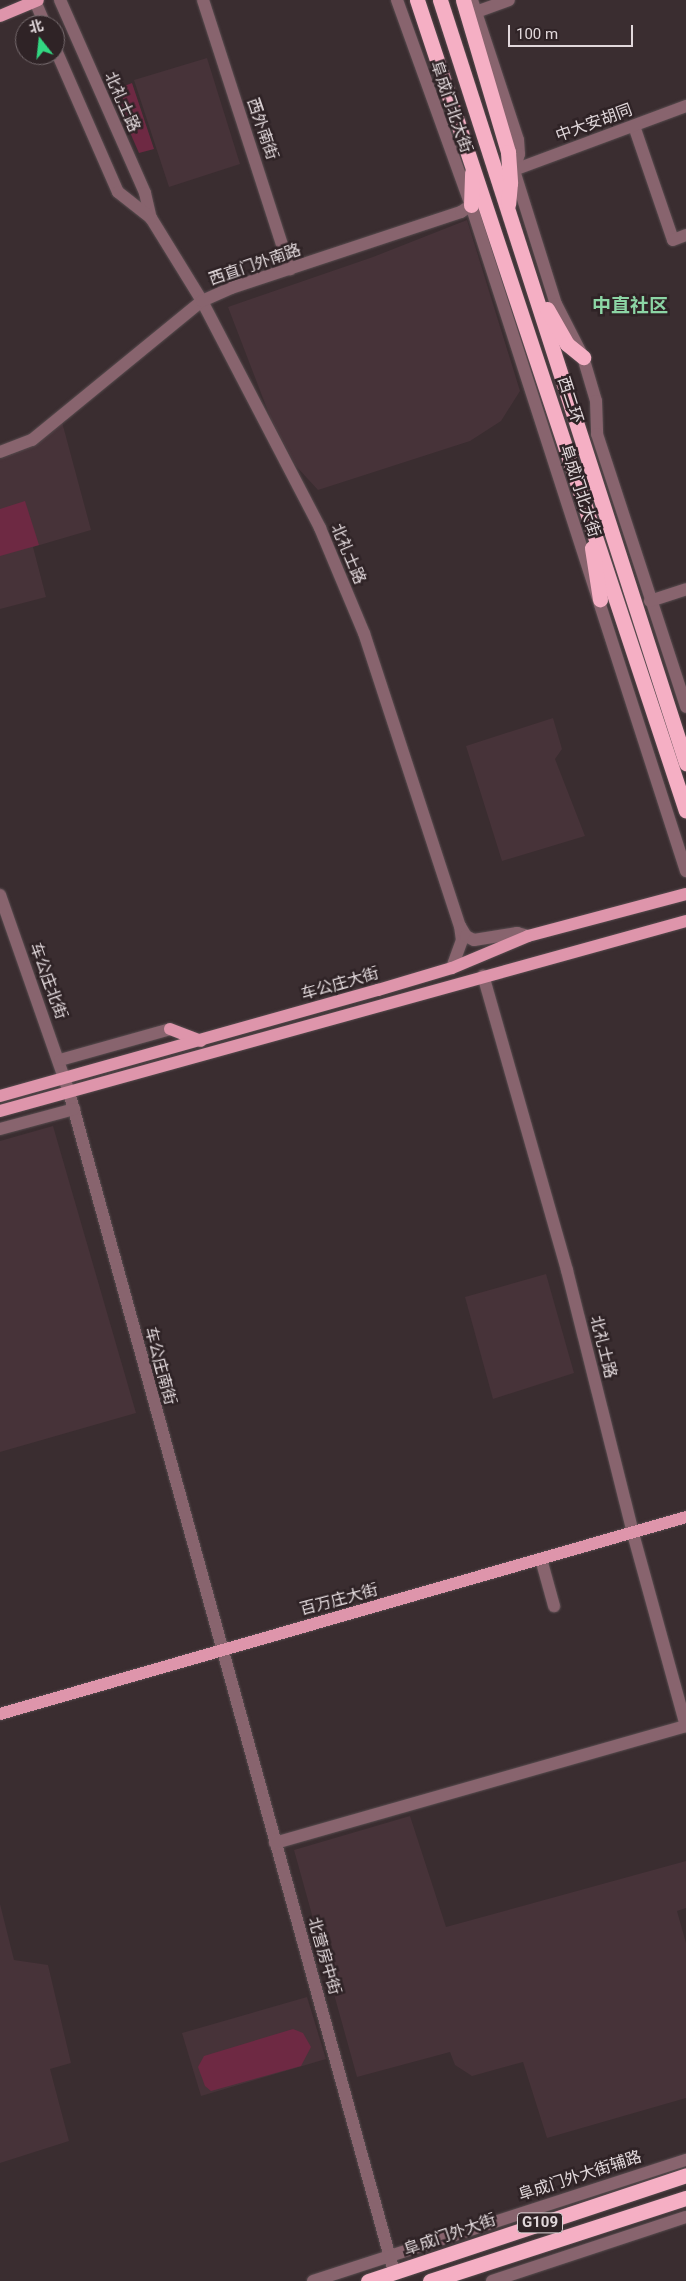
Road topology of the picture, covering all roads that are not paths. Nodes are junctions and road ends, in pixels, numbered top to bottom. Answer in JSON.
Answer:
{"nodes":[{"id":1,"x":36,"y":0,"type":"edge"},
{"id":2,"x":60,"y":0,"type":"edge"},
{"id":3,"x":203,"y":0,"type":"edge"},
{"id":4,"x":417,"y":0,"type":"edge"},
{"id":5,"x":440,"y":0,"type":"edge"},
{"id":6,"x":463,"y":0,"type":"edge"},
{"id":7,"x":509,"y":0,"type":"edge"},
{"id":8,"x":399,"y":5,"type":"edge"},
{"id":9,"x":474,"y":6,"type":"edge"},
{"id":10,"x":41,"y":15,"type":"edge"},
{"id":11,"x":0,"y":16,"type":"edge"},
{"id":12,"x":62,"y":65,"type":"edge"},
{"id":13,"x":686,"y":106,"type":"edge"},
{"id":14,"x":634,"y":126,"type":"junction"},
{"id":15,"x":473,"y":163,"type":"junction"},
{"id":16,"x":512,"y":174,"type":"junction"},
{"id":17,"x":471,"y":205,"type":"junction"},
{"id":18,"x":509,"y":213,"type":"junction"},
{"id":19,"x":151,"y":218,"type":"junction"},
{"id":20,"x":686,"y":235,"type":"edge"},
{"id":21,"x":290,"y":270,"type":"junction"},
{"id":22,"x":530,"y":281,"type":"junction"},
{"id":23,"x":202,"y":301,"type":"junction"},
{"id":24,"x":583,"y":357,"type":"junction"},
{"id":25,"x":0,"y":452,"type":"edge"},
{"id":26,"x":585,"y":502,"type":"junction"},
{"id":27,"x":686,"y":589,"type":"edge"},
{"id":28,"x":600,"y":599,"type":"junction"},
{"id":29,"x":650,"y":601,"type":"junction"},
{"id":30,"x":686,"y":707,"type":"edge"},
{"id":31,"x":686,"y":763,"type":"edge"},
{"id":32,"x":686,"y":811,"type":"edge"},
{"id":33,"x":686,"y":871,"type":"edge"},
{"id":34,"x":686,"y":894,"type":"edge"},
{"id":35,"x":0,"y":896,"type":"edge"},
{"id":36,"x":686,"y":921,"type":"edge"},
{"id":37,"x":460,"y":926,"type":"junction"},
{"id":38,"x":528,"y":936,"type":"junction"},
{"id":39,"x":452,"y":968,"type":"junction"},
{"id":40,"x":483,"y":976,"type":"junction"},
{"id":41,"x":170,"y":1030,"type":"joint"},
{"id":42,"x":201,"y":1041,"type":"junction"},
{"id":43,"x":60,"y":1060,"type":"junction"},
{"id":44,"x":65,"y":1079,"type":"junction"},
{"id":45,"x":69,"y":1092,"type":"junction"},
{"id":46,"x":0,"y":1096,"type":"edge"},
{"id":47,"x":74,"y":1109,"type":"junction"},
{"id":48,"x":0,"y":1111,"type":"edge"},
{"id":49,"x":0,"y":1129,"type":"edge"},
{"id":50,"x":686,"y":1517,"type":"edge"},
{"id":51,"x":633,"y":1533,"type":"junction"},
{"id":52,"x":541,"y":1559,"type":"junction"},
{"id":53,"x":554,"y":1606,"type":"dead end"},
{"id":54,"x":221,"y":1649,"type":"junction"},
{"id":55,"x":0,"y":1714,"type":"edge"},
{"id":56,"x":686,"y":1726,"type":"edge"},
{"id":57,"x":275,"y":1843,"type":"junction"},
{"id":58,"x":686,"y":2160,"type":"edge"},
{"id":59,"x":686,"y":2175,"type":"edge"},
{"id":60,"x":686,"y":2198,"type":"edge"},
{"id":61,"x":686,"y":2217,"type":"edge"},
{"id":62,"x":389,"y":2254,"type":"junction"},
{"id":63,"x":394,"y":2272,"type":"junction"},
{"id":64,"x":313,"y":2281,"type":"edge"},
{"id":65,"x":368,"y":2281,"type":"edge"},
{"id":66,"x":430,"y":2281,"type":"edge"},
{"id":67,"x":492,"y":2281,"type":"edge"}],
"edges":[{"from":1,"to":10,"type":"street"},
{"from":1,"to":11,"type":"main road"},
{"from":2,"to":19,"type":"street","name":"北礼士路"},
{"from":3,"to":21,"type":"street","name":"西外南街"},
{"from":4,"to":15,"type":"highway","name":"西二环"},
{"from":5,"to":18,"type":"highway","name":"西二环"},
{"from":6,"to":16,"type":"highway"},
{"from":7,"to":9,"type":"street"},
{"from":8,"to":17,"type":"street","name":"阜成门北大街"},
{"from":9,"to":16,"type":"street"},
{"from":12,"to":19,"type":"street","name":"北礼士路"},
{"from":13,"to":14,"type":"street","name":"中大安胡同"},
{"from":14,"to":16,"type":"street","name":"中大安胡同"},
{"from":14,"to":20,"type":"street"},
{"from":15,"to":17,"type":"highway"},
{"from":15,"to":26,"type":"highway","name":"西二环"},
{"from":16,"to":18,"type":"highway"},
{"from":16,"to":24,"type":"street","name":"阜成门北大街"},
{"from":17,"to":21,"type":"street","name":"西直门外南路"},
{"from":17,"to":28,"type":"street","name":"阜成门北大街"},
{"from":18,"to":22,"type":"highway","name":"西二环"},
{"from":19,"to":23,"type":"street","name":"北礼士路"},
{"from":21,"to":23,"type":"street","name":"西直门外南路"},
{"from":22,"to":24,"type":"highway"},
{"from":22,"to":31,"type":"highway","name":"西二环"},
{"from":23,"to":25,"type":"street","name":"西直门外南路"},
{"from":23,"to":37,"type":"street","name":"北礼士路"},
{"from":24,"to":29,"type":"street","name":"阜成门北大街"},
{"from":26,"to":28,"type":"highway"},
{"from":26,"to":32,"type":"highway","name":"西二环"},
{"from":27,"to":29,"type":"street"},
{"from":28,"to":33,"type":"street","name":"阜成门北大街"},
{"from":29,"to":30,"type":"street","name":"阜成门北大街"},
{"from":34,"to":38,"type":"main road","name":"车公庄大街"},
{"from":35,"to":43,"type":"street","name":"车公庄北街"},
{"from":36,"to":40,"type":"main road","name":"车公庄大街"},
{"from":37,"to":38,"type":"street"},
{"from":37,"to":39,"type":"street","name":"北礼士路"},
{"from":38,"to":39,"type":"main road","name":"车公庄大街"},
{"from":39,"to":42,"type":"main road","name":"车公庄大街"},
{"from":40,"to":45,"type":"main road","name":"车公庄大街"},
{"from":40,"to":51,"type":"street","name":"北礼士路"},
{"from":41,"to":42,"type":"main road"},
{"from":41,"to":43,"type":"street"},
{"from":42,"to":44,"type":"main road","name":"车公庄大街"},
{"from":43,"to":44,"type":"street","name":"车公庄北街"},
{"from":44,"to":45,"type":"street","name":"车公庄北街"},
{"from":44,"to":46,"type":"main road","name":"车公庄大街"},
{"from":45,"to":47,"type":"street","name":"车公庄南街"},
{"from":45,"to":48,"type":"main road","name":"车公庄大街"},
{"from":47,"to":49,"type":"street"},
{"from":47,"to":54,"type":"street","name":"车公庄南街"},
{"from":50,"to":51,"type":"main road","name":"百万庄大街"},
{"from":51,"to":52,"type":"main road","name":"百万庄大街"},
{"from":51,"to":56,"type":"street","name":"北礼士路"},
{"from":52,"to":53,"type":"street"},
{"from":52,"to":54,"type":"main road","name":"百万庄大街"},
{"from":54,"to":55,"type":"main road","name":"百万庄大街"},
{"from":54,"to":57,"type":"street","name":"北营房中街"},
{"from":56,"to":57,"type":"street"},
{"from":57,"to":62,"type":"street","name":"北营房中街"},
{"from":58,"to":62,"type":"street","name":"阜成门外大街辅路"},
{"from":59,"to":63,"type":"highway","name":"阜成门外大街","number":"G109"},
{"from":60,"to":66,"type":"highway","number":"G109"},
{"from":61,"to":67,"type":"street"},
{"from":62,"to":63,"type":"street","name":"北营房中街"},
{"from":62,"to":64,"type":"street","name":"阜成门外大街辅路"},
{"from":63,"to":65,"type":"highway","name":"阜成门外大街","number":"G109"}]}
